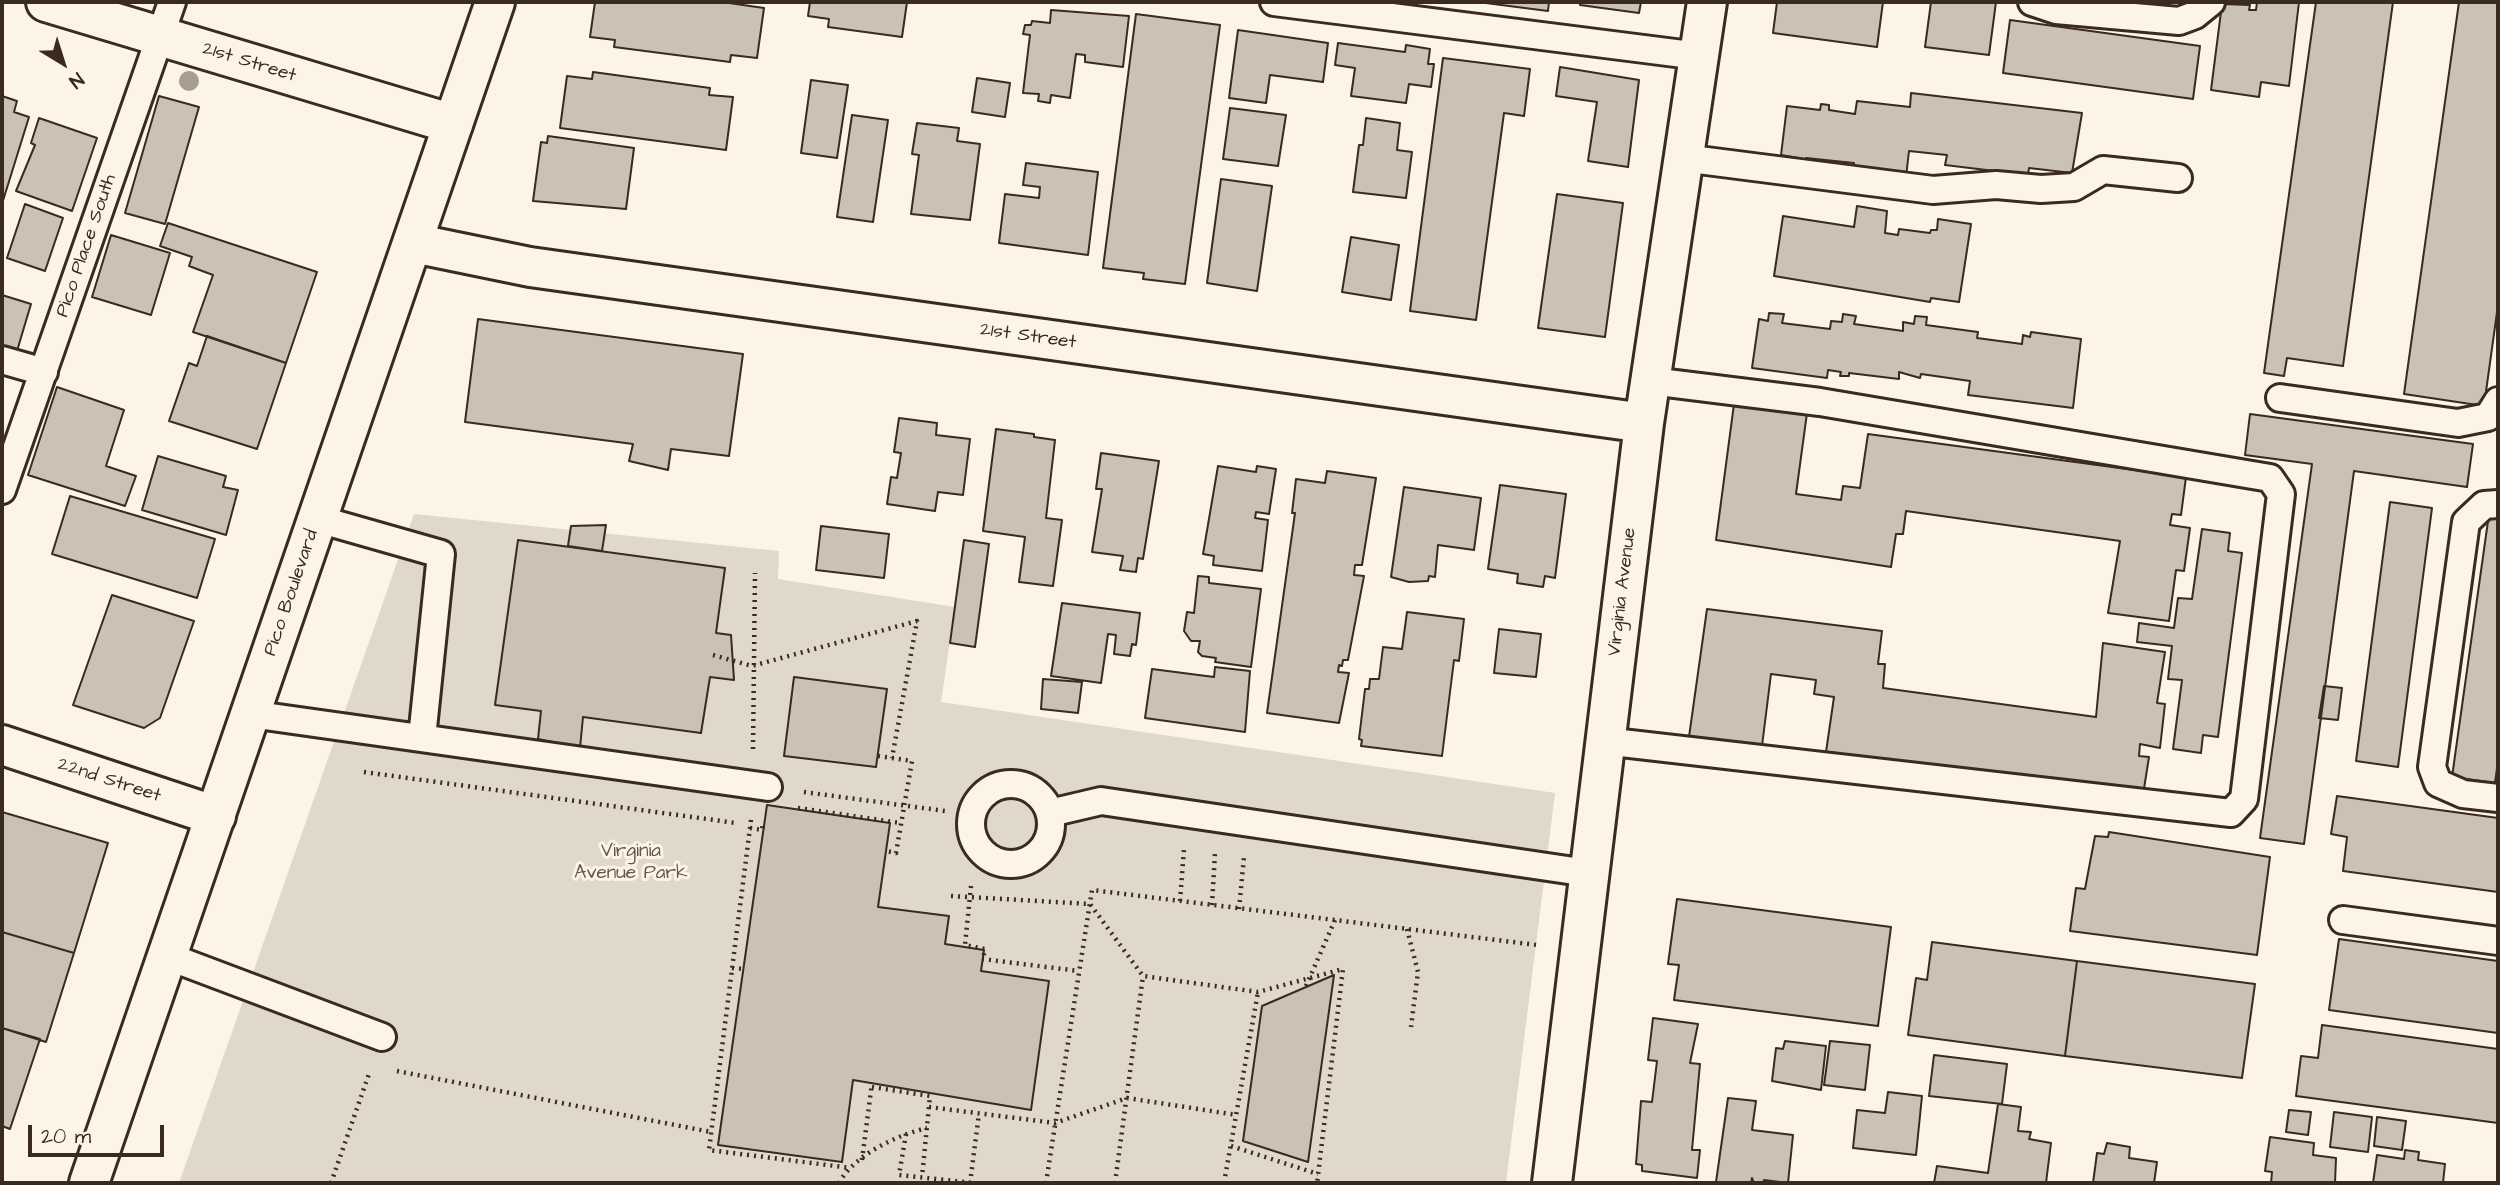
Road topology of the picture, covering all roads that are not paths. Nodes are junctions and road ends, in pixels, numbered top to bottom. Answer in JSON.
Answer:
{"nodes":[{"id":1,"x":46,"y":2,"type":"edge"},
{"id":2,"x":495,"y":2,"type":"edge"},
{"id":3,"x":1273,"y":2,"type":"edge"},
{"id":4,"x":1707,"y":2,"type":"edge"},
{"id":5,"x":2032,"y":2,"type":"edge"},
{"id":6,"x":2211,"y":2,"type":"edge"},
{"id":7,"x":165,"y":19,"type":"edge"},
{"id":8,"x":1699,"y":56,"type":"junction"},
{"id":9,"x":453,"y":124,"type":"junction"},
{"id":10,"x":1683,"y":158,"type":"junction"},
{"id":11,"x":2178,"y":178,"type":"dead end"},
{"id":12,"x":412,"y":243,"type":"junction"},
{"id":13,"x":2,"y":360,"type":"edge"},
{"id":14,"x":44,"y":372,"type":"junction"},
{"id":15,"x":1651,"y":381,"type":"junction"},
{"id":16,"x":2280,"y":398,"type":"dead end"},
{"id":17,"x":2498,"y":401,"type":"edge"},
{"id":18,"x":1644,"y":423,"type":"junction"},
{"id":19,"x":2,"y":490,"type":"edge"},
{"id":20,"x":2498,"y":505,"type":"edge"},
{"id":21,"x":318,"y":519,"type":"junction"},
{"id":22,"x":250,"y":714,"type":"junction"},
{"id":23,"x":422,"y":738,"type":"junction"},
{"id":24,"x":1604,"y":741,"type":"junction"},
{"id":25,"x":2,"y":745,"type":"edge"},
{"id":26,"x":768,"y":787,"type":"road end"},
{"id":27,"x":2498,"y":798,"type":"edge"},
{"id":28,"x":1050,"y":813,"type":"dead end"},
{"id":29,"x":216,"y":816,"type":"junction"},
{"id":30,"x":1588,"y":873,"type":"junction"},
{"id":31,"x":2343,"y":920,"type":"dead end"},
{"id":32,"x":2498,"y":941,"type":"edge"},
{"id":33,"x":167,"y":956,"type":"junction"},
{"id":34,"x":383,"y":1037,"type":"road end"},
{"id":35,"x":89,"y":1183,"type":"edge"},
{"id":36,"x":1552,"y":1183,"type":"edge"}],
"edges":[{"from":1,"to":7,"type":"street","name":"21st Street"},
{"from":2,"to":9,"type":"street","name":"Pico Boulevard"},
{"from":3,"to":8,"type":"lane"},
{"from":4,"to":8,"type":"street","name":"Virginia Avenue"},
{"from":5,"to":6,"type":"lane"},
{"from":7,"to":9,"type":"street","name":"21st Street"},
{"from":7,"to":14,"type":"lane","name":"Pico Place South"},
{"from":8,"to":10,"type":"street","name":"Virginia Avenue"},
{"from":9,"to":12,"type":"street","name":"Pico Boulevard"},
{"from":10,"to":11,"type":"lane"},
{"from":10,"to":15,"type":"street","name":"Virginia Avenue"},
{"from":12,"to":18,"type":"street","name":"21st Street"},
{"from":12,"to":21,"type":"street","name":"Pico Boulevard"},
{"from":13,"to":14,"type":"lane"},
{"from":14,"to":19,"type":"lane","name":"Pico Place South"},
{"from":15,"to":18,"type":"street","name":"Virginia Avenue"},
{"from":15,"to":24,"type":"lane"},
{"from":16,"to":17,"type":"lane"},
{"from":18,"to":24,"type":"street","name":"Virginia Avenue"},
{"from":20,"to":27,"type":"lane"},
{"from":21,"to":22,"type":"street","name":"Pico Boulevard"},
{"from":21,"to":23,"type":"lane"},
{"from":22,"to":23,"type":"lane"},
{"from":22,"to":29,"type":"street","name":"Pico Boulevard"},
{"from":23,"to":26,"type":"lane"},
{"from":24,"to":30,"type":"street","name":"Virginia Avenue"},
{"from":25,"to":29,"type":"street","name":"22nd Street"},
{"from":28,"to":30,"type":"lane"},
{"from":29,"to":33,"type":"street","name":"Pico Boulevard"},
{"from":30,"to":36,"type":"street","name":"Virginia Avenue"},
{"from":31,"to":32,"type":"lane"},
{"from":33,"to":34,"type":"lane"},
{"from":33,"to":35,"type":"street","name":"Pico Boulevard"}]}
